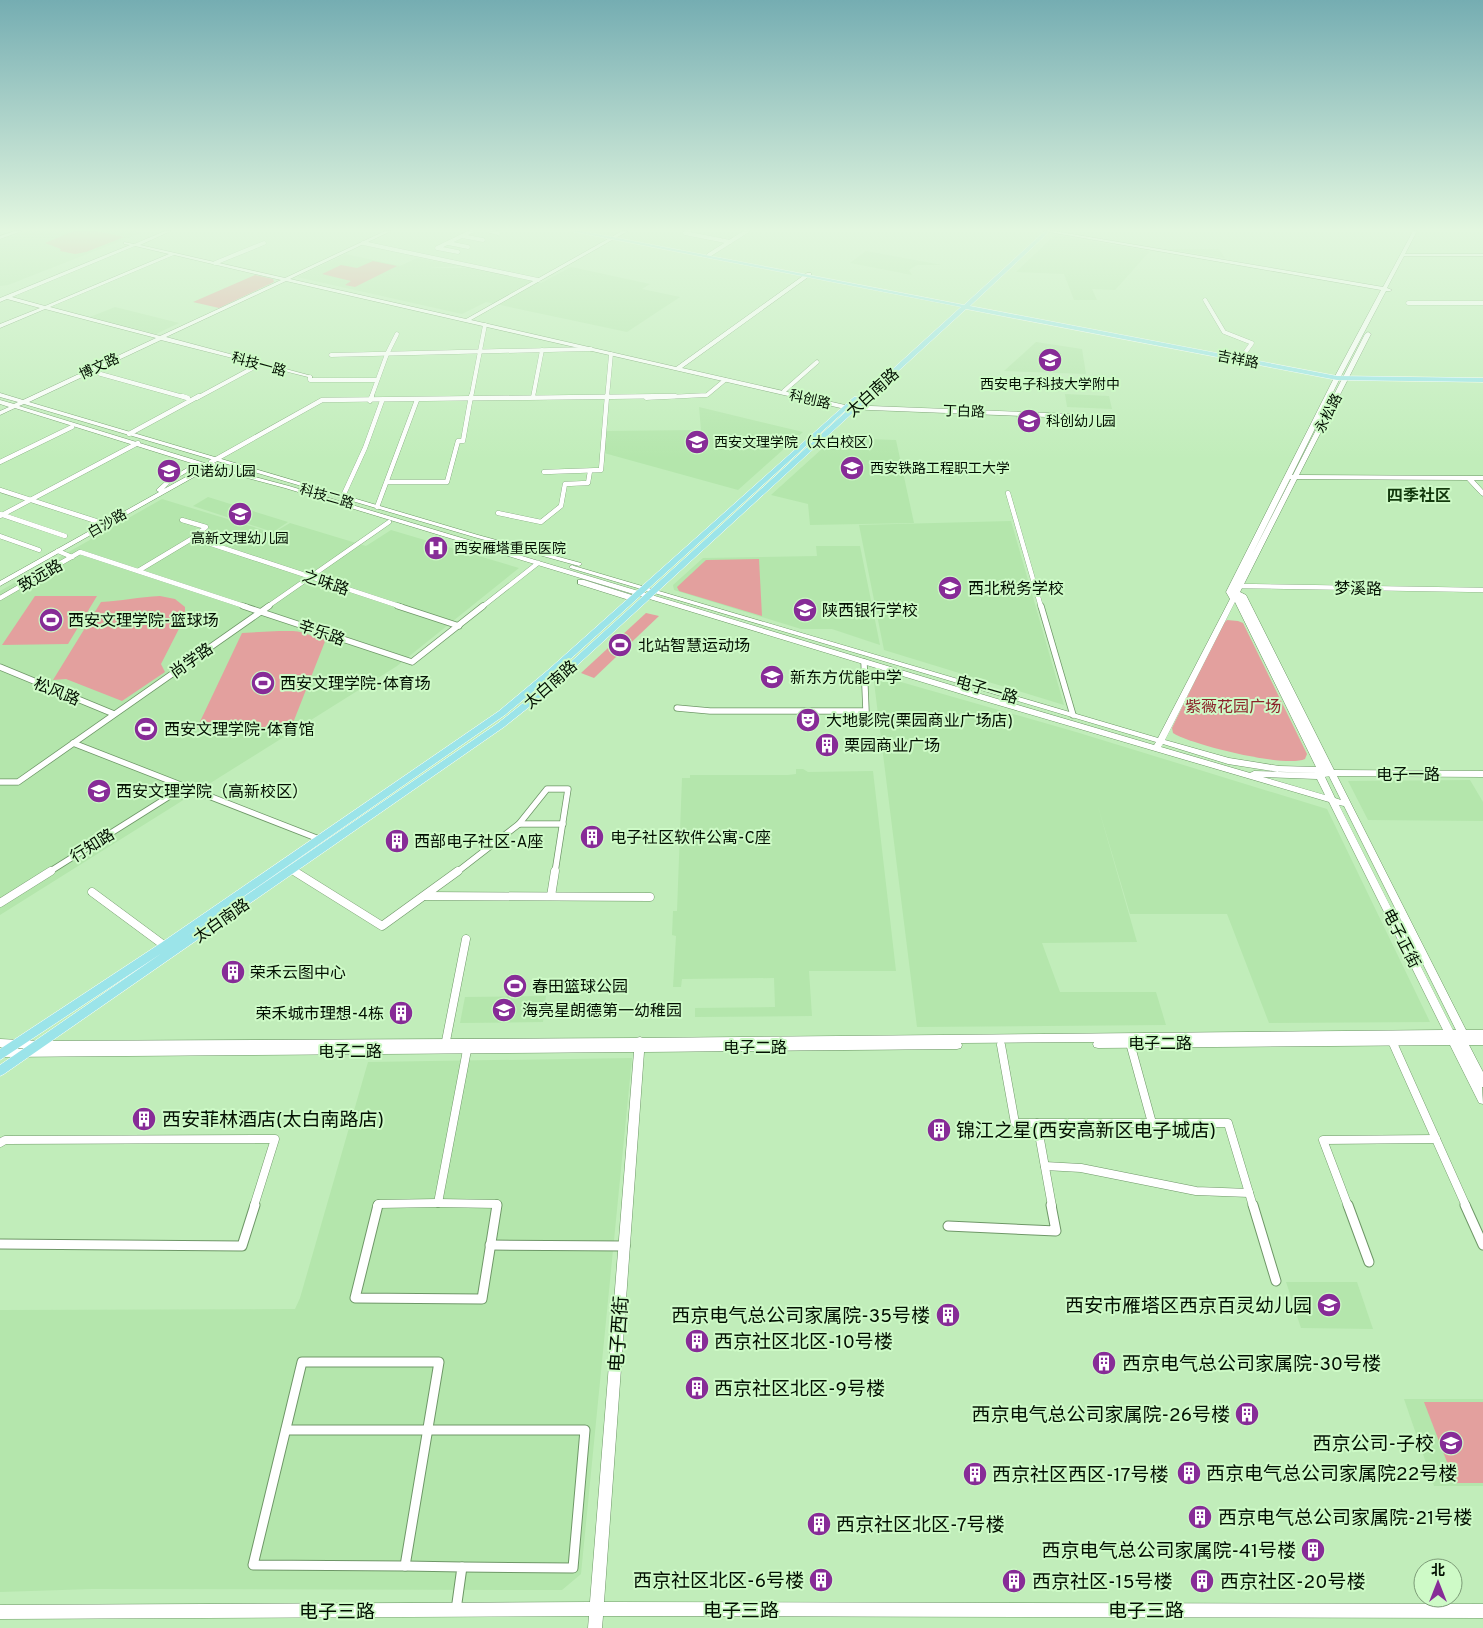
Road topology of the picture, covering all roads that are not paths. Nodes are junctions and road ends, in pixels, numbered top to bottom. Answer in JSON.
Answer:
{"nodes":[{"id":1,"x":42,"y":307,"type":"edge"},
{"id":2,"x":227,"y":307,"type":"edge"},
{"id":3,"x":408,"y":307,"type":"edge"},
{"id":4,"x":488,"y":307,"type":"edge"},
{"id":5,"x":764,"y":307,"type":"edge"},
{"id":6,"x":965,"y":307,"type":"edge"},
{"id":7,"x":971,"y":307,"type":"edge"},
{"id":8,"x":1209,"y":307,"type":"edge"},
{"id":9,"x":1378,"y":307,"type":"edge"},
{"id":10,"x":1380,"y":307,"type":"edge"},
{"id":11,"x":45,"y":308,"type":"junction"},
{"id":12,"x":465,"y":320,"type":"junction"},
{"id":13,"x":486,"y":325,"type":"junction"},
{"id":14,"x":0,"y":326,"type":"edge"},
{"id":15,"x":1075,"y":326,"type":"junction"},
{"id":16,"x":397,"y":334,"type":"dead end"},
{"id":17,"x":161,"y":338,"type":"junction"},
{"id":18,"x":591,"y":349,"type":"junction"},
{"id":19,"x":542,"y":350,"type":"junction"},
{"id":20,"x":480,"y":352,"type":"junction"},
{"id":21,"x":387,"y":354,"type":"junction"},
{"id":22,"x":611,"y":354,"type":"junction"},
{"id":23,"x":331,"y":355,"type":"dead end"},
{"id":24,"x":1242,"y":357,"type":"junction"},
{"id":25,"x":817,"y":362,"type":"dead end"},
{"id":26,"x":260,"y":364,"type":"junction"},
{"id":27,"x":679,"y":368,"type":"junction"},
{"id":28,"x":90,"y":371,"type":"junction"},
{"id":29,"x":1338,"y":377,"type":"junction"},
{"id":30,"x":310,"y":378,"type":"joint"},
{"id":31,"x":1346,"y":378,"type":"junction"},
{"id":32,"x":1483,"y":379,"type":"edge"},
{"id":33,"x":377,"y":380,"type":"junction"},
{"id":34,"x":725,"y":380,"type":"junction"},
{"id":35,"x":784,"y":391,"type":"junction"},
{"id":36,"x":533,"y":397,"type":"junction"},
{"id":37,"x":0,"y":398,"type":"edge"},
{"id":38,"x":188,"y":398,"type":"dead end"},
{"id":39,"x":606,"y":398,"type":"junction"},
{"id":40,"x":417,"y":400,"type":"junction"},
{"id":41,"x":471,"y":400,"type":"junction"},
{"id":42,"x":370,"y":401,"type":"junction"},
{"id":43,"x":382,"y":401,"type":"junction"},
{"id":44,"x":16,"y":405,"type":"junction"},
{"id":45,"x":0,"y":406,"type":"edge"},
{"id":46,"x":849,"y":406,"type":"junction"},
{"id":47,"x":0,"y":412,"type":"edge"},
{"id":48,"x":1072,"y":416,"type":"dead end"},
{"id":49,"x":72,"y":427,"type":"junction"},
{"id":50,"x":130,"y":434,"type":"junction"},
{"id":51,"x":135,"y":445,"type":"junction"},
{"id":52,"x":0,"y":462,"type":"edge"},
{"id":53,"x":207,"y":465,"type":"junction"},
{"id":54,"x":590,"y":470,"type":"junction"},
{"id":55,"x":544,"y":472,"type":"dead end"},
{"id":56,"x":1290,"y":477,"type":"junction"},
{"id":57,"x":1469,"y":478,"type":"junction"},
{"id":58,"x":1483,"y":478,"type":"edge"},
{"id":59,"x":388,"y":482,"type":"junction"},
{"id":60,"x":0,"y":490,"type":"edge"},
{"id":61,"x":159,"y":492,"type":"junction"},
{"id":62,"x":1008,"y":493,"type":"dead end"},
{"id":63,"x":1483,"y":494,"type":"edge"},
{"id":64,"x":343,"y":496,"type":"junction"},
{"id":65,"x":30,"y":500,"type":"junction"},
{"id":66,"x":377,"y":507,"type":"junction"},
{"id":67,"x":498,"y":514,"type":"dead end"},
{"id":68,"x":1,"y":515,"type":"edge"},
{"id":69,"x":182,"y":520,"type":"dead end"},
{"id":70,"x":389,"y":522,"type":"junction"},
{"id":71,"x":102,"y":523,"type":"junction"},
{"id":72,"x":0,"y":536,"type":"edge"},
{"id":73,"x":66,"y":536,"type":"dead end"},
{"id":74,"x":193,"y":538,"type":"junction"},
{"id":75,"x":39,"y":550,"type":"dead end"},
{"id":76,"x":58,"y":552,"type":"junction"},
{"id":77,"x":80,"y":552,"type":"joint"},
{"id":78,"x":72,"y":557,"type":"junction"},
{"id":79,"x":536,"y":565,"type":"junction"},
{"id":80,"x":138,"y":571,"type":"junction"},
{"id":81,"x":311,"y":577,"type":"junction"},
{"id":82,"x":0,"y":582,"type":"edge"},
{"id":83,"x":1483,"y":590,"type":"edge"},
{"id":84,"x":1234,"y":591,"type":"junction"},
{"id":85,"x":644,"y":592,"type":"junction"},
{"id":86,"x":0,"y":598,"type":"edge"},
{"id":87,"x":260,"y":611,"type":"junction"},
{"id":88,"x":459,"y":626,"type":"junction"},
{"id":89,"x":864,"y":662,"type":"junction"},
{"id":90,"x":0,"y":667,"type":"edge"},
{"id":91,"x":677,"y":708,"type":"dead end"},
{"id":92,"x":114,"y":714,"type":"junction"},
{"id":93,"x":1073,"y":715,"type":"junction"},
{"id":94,"x":1160,"y":741,"type":"junction"},
{"id":95,"x":73,"y":743,"type":"junction"},
{"id":96,"x":1156,"y":749,"type":"junction"},
{"id":97,"x":1238,"y":773,"type":"junction"},
{"id":98,"x":1321,"y":773,"type":"junction"},
{"id":99,"x":1332,"y":773,"type":"junction"},
{"id":100,"x":1483,"y":774,"type":"edge"},
{"id":101,"x":0,"y":782,"type":"edge"},
{"id":102,"x":184,"y":787,"type":"junction"},
{"id":103,"x":1332,"y":800,"type":"junction"},
{"id":104,"x":1346,"y":804,"type":"junction"},
{"id":105,"x":519,"y":824,"type":"junction"},
{"id":106,"x":563,"y":824,"type":"junction"},
{"id":107,"x":319,"y":839,"type":"junction"},
{"id":108,"x":293,"y":870,"type":"junction"},
{"id":109,"x":92,"y":892,"type":"dead end"},
{"id":110,"x":425,"y":896,"type":"junction"},
{"id":111,"x":551,"y":896,"type":"junction"},
{"id":112,"x":650,"y":897,"type":"dead end"},
{"id":113,"x":0,"y":903,"type":"edge"},
{"id":114,"x":466,"y":939,"type":"dead end"},
{"id":115,"x":165,"y":946,"type":"junction"},
{"id":116,"x":1483,"y":1034,"type":"edge"},
{"id":117,"x":1457,"y":1037,"type":"junction"},
{"id":118,"x":0,"y":1038,"type":"edge"},
{"id":119,"x":23,"y":1041,"type":"junction"},
{"id":120,"x":1392,"y":1041,"type":"junction"},
{"id":121,"x":1483,"y":1041,"type":"edge"},
{"id":122,"x":1130,"y":1043,"type":"junction"},
{"id":123,"x":640,"y":1044,"type":"junction"},
{"id":124,"x":1001,"y":1044,"type":"junction"},
{"id":125,"x":38,"y":1045,"type":"junction"},
{"id":126,"x":445,"y":1047,"type":"junction"},
{"id":127,"x":467,"y":1050,"type":"junction"},
{"id":128,"x":1,"y":1051,"type":"edge"},
{"id":129,"x":27,"y":1053,"type":"junction"},
{"id":130,"x":0,"y":1071,"type":"edge"},
{"id":131,"x":1483,"y":1082,"type":"edge"},
{"id":132,"x":1483,"y":1100,"type":"edge"},
{"id":133,"x":1037,"y":1123,"type":"junction"},
{"id":134,"x":1152,"y":1123,"type":"junction"},
{"id":135,"x":1436,"y":1139,"type":"junction"},
{"id":136,"x":0,"y":1143,"type":"edge"},
{"id":137,"x":1045,"y":1166,"type":"junction"},
{"id":138,"x":1249,"y":1193,"type":"junction"},
{"id":139,"x":438,"y":1203,"type":"junction"},
{"id":140,"x":948,"y":1226,"type":"dead end"},
{"id":141,"x":0,"y":1244,"type":"edge"},
{"id":142,"x":490,"y":1245,"type":"junction"},
{"id":143,"x":1483,"y":1245,"type":"edge"},
{"id":144,"x":625,"y":1246,"type":"junction"},
{"id":145,"x":1369,"y":1262,"type":"dead end"},
{"id":146,"x":1276,"y":1281,"type":"dead end"},
{"id":147,"x":286,"y":1430,"type":"junction"},
{"id":148,"x":428,"y":1430,"type":"junction"},
{"id":149,"x":405,"y":1567,"type":"junction"},
{"id":150,"x":462,"y":1568,"type":"junction"},
{"id":151,"x":597,"y":1609,"type":"junction"},
{"id":152,"x":456,"y":1610,"type":"junction"},
{"id":153,"x":1483,"y":1611,"type":"edge"},
{"id":154,"x":0,"y":1612,"type":"edge"},
{"id":155,"x":596,"y":1628,"type":"edge"}],
"edges":[{"from":1,"to":11,"type":"street","name":"科技一路"},
{"from":2,"to":17,"type":"street","name":"博文路"},
{"from":3,"to":12,"type":"street","name":"科创路"},
{"from":4,"to":12,"type":"street"},
{"from":5,"to":27,"type":"street"},
{"from":6,"to":46,"type":"main road","name":"太白南路"},
{"from":7,"to":15,"type":"main road","name":"吉祥路"},
{"from":8,"to":24,"type":"street"},
{"from":9,"to":29,"type":"street","name":"永松路"},
{"from":10,"to":31,"type":"street","name":"永松路"},
{"from":11,"to":14,"type":"main road"},
{"from":11,"to":17,"type":"street","name":"科技一路"},
{"from":12,"to":13,"type":"street","name":"科创路"},
{"from":12,"to":27,"type":"street","name":"科创路"},
{"from":13,"to":18,"type":"street","name":"科创路"},
{"from":13,"to":20,"type":"street"},
{"from":15,"to":24,"type":"main road","name":"吉祥路"},
{"from":15,"to":29,"type":"main road","name":"吉祥路"},
{"from":16,"to":21,"type":"street"},
{"from":17,"to":26,"type":"street","name":"科技一路"},
{"from":17,"to":28,"type":"street","name":"博文路"},
{"from":18,"to":19,"type":"street"},
{"from":18,"to":22,"type":"street","name":"科创路"},
{"from":19,"to":20,"type":"street"},
{"from":19,"to":36,"type":"street"},
{"from":20,"to":21,"type":"street"},
{"from":20,"to":41,"type":"street"},
{"from":21,"to":23,"type":"street"},
{"from":21,"to":33,"type":"street"},
{"from":22,"to":27,"type":"street","name":"科创路"},
{"from":22,"to":39,"type":"street"},
{"from":24,"to":29,"type":"main road","name":"吉祥路"},
{"from":25,"to":35,"type":"street"},
{"from":26,"to":30,"type":"street","name":"科技一路"},
{"from":26,"to":50,"type":"street"},
{"from":27,"to":34,"type":"street","name":"科创路"},
{"from":27,"to":35,"type":"street","name":"科创路"},
{"from":28,"to":38,"type":"street"},
{"from":28,"to":44,"type":"street","name":"博文路"},
{"from":29,"to":31,"type":"main road","name":"吉祥路"},
{"from":29,"to":56,"type":"street","name":"永松路"},
{"from":30,"to":33,"type":"street"},
{"from":31,"to":32,"type":"main road","name":"吉祥路"},
{"from":31,"to":56,"type":"street","name":"永松路"},
{"from":33,"to":42,"type":"street"},
{"from":34,"to":39,"type":"street"},
{"from":34,"to":46,"type":"street","name":"科创路"},
{"from":35,"to":46,"type":"street","name":"科创路"},
{"from":36,"to":39,"type":"street"},
{"from":36,"to":41,"type":"street"},
{"from":37,"to":44,"type":"street"},
{"from":39,"to":54,"type":"street"},
{"from":40,"to":41,"type":"street"},
{"from":40,"to":43,"type":"street"},
{"from":40,"to":59,"type":"street"},
{"from":41,"to":59,"type":"street"},
{"from":42,"to":43,"type":"street"},
{"from":42,"to":53,"type":"street"},
{"from":43,"to":64,"type":"street"},
{"from":44,"to":45,"type":"street"},
{"from":44,"to":47,"type":"street","name":"博文路"},
{"from":44,"to":49,"type":"street"},
{"from":44,"to":50,"type":"street"},
{"from":44,"to":51,"type":"main road","name":"科技二路"},
{"from":44,"to":53,"type":"street","name":"科技二路"},
{"from":46,"to":48,"type":"street","name":"丁白路"},
{"from":46,"to":85,"type":"main road","name":"太白南路"},
{"from":49,"to":51,"type":"street"},
{"from":49,"to":52,"type":"street"},
{"from":50,"to":53,"type":"street"},
{"from":51,"to":53,"type":"street"},
{"from":51,"to":53,"type":"main road","name":"科技二路"},
{"from":51,"to":65,"type":"street"},
{"from":53,"to":61,"type":"street","name":"白沙路"},
{"from":53,"to":64,"type":"street"},
{"from":53,"to":70,"type":"street"},
{"from":53,"to":79,"type":"street","name":"科技二路"},
{"from":53,"to":85,"type":"street","name":"科技二路"},
{"from":54,"to":55,"type":"street"},
{"from":54,"to":67,"type":"street"},
{"from":56,"to":57,"type":"street"},
{"from":56,"to":84,"type":"street","name":"永松路"},
{"from":57,"to":58,"type":"street"},
{"from":57,"to":63,"type":"street"},
{"from":59,"to":66,"type":"street"},
{"from":60,"to":65,"type":"street"},
{"from":61,"to":71,"type":"street","name":"白沙路"},
{"from":61,"to":76,"type":"street","name":"白沙路"},
{"from":62,"to":93,"type":"street"},
{"from":64,"to":66,"type":"street"},
{"from":65,"to":68,"type":"street"},
{"from":65,"to":71,"type":"street"},
{"from":66,"to":85,"type":"street"},
{"from":68,"to":73,"type":"street"},
{"from":69,"to":74,"type":"street"},
{"from":70,"to":79,"type":"street"},
{"from":70,"to":81,"type":"street","name":"尚学路"},
{"from":71,"to":82,"type":"street","name":"白沙路"},
{"from":72,"to":75,"type":"street"},
{"from":74,"to":80,"type":"street"},
{"from":74,"to":81,"type":"street","name":"之味路"},
{"from":76,"to":78,"type":"street"},
{"from":76,"to":82,"type":"street","name":"白沙路"},
{"from":77,"to":78,"type":"street","name":"致远路"},
{"from":77,"to":80,"type":"street","name":"辛乐路"},
{"from":78,"to":86,"type":"street","name":"致远路"},
{"from":79,"to":85,"type":"street","name":"科技二路"},
{"from":79,"to":88,"type":"street","name":"辛乐路"},
{"from":80,"to":87,"type":"street","name":"辛乐路"},
{"from":81,"to":87,"type":"street","name":"尚学路"},
{"from":81,"to":88,"type":"street","name":"之味路"},
{"from":83,"to":84,"type":"street","name":"梦溪路"},
{"from":84,"to":94,"type":"street","name":"永松路"},
{"from":84,"to":98,"type":"street"},
{"from":84,"to":99,"type":"street"},
{"from":85,"to":89,"type":"street","name":"电子一路"},
{"from":85,"to":93,"type":"street","name":"电子一路"},
{"from":85,"to":107,"type":"main road","name":"太白南路"},
{"from":85,"to":108,"type":"main road","name":"太白南路"},
{"from":87,"to":88,"type":"street","name":"辛乐路"},
{"from":87,"to":92,"type":"street","name":"尚学路"},
{"from":89,"to":91,"type":"street"},
{"from":89,"to":96,"type":"street","name":"电子一路"},
{"from":90,"to":92,"type":"street","name":"松风路"},
{"from":92,"to":95,"type":"street","name":"尚学路"},
{"from":93,"to":94,"type":"street","name":"电子一路"},
{"from":94,"to":96,"type":"street","name":"永松路"},
{"from":94,"to":98,"type":"street","name":"电子一路"},
{"from":95,"to":101,"type":"street","name":"尚学路"},
{"from":95,"to":102,"type":"street"},
{"from":96,"to":97,"type":"street","name":"电子一路"},
{"from":97,"to":98,"type":"main road","name":"电子一路"},
{"from":97,"to":103,"type":"street","name":"电子一路"},
{"from":98,"to":99,"type":"street","name":"电子一路"},
{"from":98,"to":103,"type":"street","name":"电子正街"},
{"from":99,"to":100,"type":"street","name":"电子一路"},
{"from":99,"to":104,"type":"street","name":"电子正街"},
{"from":102,"to":107,"type":"street"},
{"from":102,"to":113,"type":"street","name":"行知路"},
{"from":103,"to":104,"type":"street","name":"电子一路"},
{"from":103,"to":117,"type":"street","name":"电子正街"},
{"from":104,"to":117,"type":"street","name":"电子正街"},
{"from":105,"to":106,"type":"street"},
{"from":105,"to":106,"type":"street"},
{"from":105,"to":110,"type":"street"},
{"from":106,"to":111,"type":"street"},
{"from":107,"to":115,"type":"main road","name":"太白南路"},
{"from":108,"to":110,"type":"street"},
{"from":108,"to":125,"type":"main road","name":"太白南路"},
{"from":109,"to":115,"type":"street"},
{"from":110,"to":111,"type":"street"},
{"from":111,"to":112,"type":"street"},
{"from":114,"to":126,"type":"street"},
{"from":115,"to":119,"type":"main road","name":"太白南路"},
{"from":116,"to":117,"type":"street","name":"电子二路"},
{"from":117,"to":120,"type":"street","name":"电子二路"},
{"from":117,"to":121,"type":"street","name":"电子二路"},
{"from":117,"to":123,"type":"street","name":"电子二路"},
{"from":117,"to":131,"type":"street","name":"电子正街"},
{"from":117,"to":132,"type":"street","name":"电子正街"},
{"from":118,"to":119,"type":"street"},
{"from":119,"to":125,"type":"street","name":"电子二路"},
{"from":119,"to":128,"type":"street"},
{"from":120,"to":122,"type":"street","name":"电子二路"},
{"from":120,"to":135,"type":"street"},
{"from":122,"to":124,"type":"street","name":"电子二路"},
{"from":122,"to":134,"type":"street"},
{"from":123,"to":124,"type":"street","name":"电子二路"},
{"from":123,"to":126,"type":"street","name":"电子二路"},
{"from":123,"to":127,"type":"street","name":"电子二路"},
{"from":123,"to":144,"type":"street","name":"电子西街"},
{"from":124,"to":133,"type":"street"},
{"from":125,"to":126,"type":"street","name":"电子二路"},
{"from":125,"to":129,"type":"main road","name":"太白南路"},
{"from":126,"to":127,"type":"street","name":"电子二路"},
{"from":126,"to":129,"type":"street","name":"电子二路"},
{"from":127,"to":139,"type":"street"},
{"from":128,"to":129,"type":"street","name":"电子二路"},
{"from":129,"to":130,"type":"main road","name":"太白南路"},
{"from":133,"to":134,"type":"street"},
{"from":133,"to":137,"type":"street"},
{"from":134,"to":138,"type":"street"},
{"from":135,"to":143,"type":"street"},
{"from":135,"to":145,"type":"street"},
{"from":136,"to":141,"type":"street"},
{"from":137,"to":138,"type":"street"},
{"from":137,"to":140,"type":"street"},
{"from":138,"to":146,"type":"street"},
{"from":139,"to":142,"type":"street"},
{"from":139,"to":142,"type":"street"},
{"from":142,"to":144,"type":"street"},
{"from":144,"to":151,"type":"street","name":"电子西街"},
{"from":147,"to":148,"type":"street"},
{"from":147,"to":148,"type":"street"},
{"from":147,"to":149,"type":"street"},
{"from":148,"to":149,"type":"street"},
{"from":148,"to":150,"type":"street"},
{"from":149,"to":150,"type":"street"},
{"from":150,"to":152,"type":"street"},
{"from":151,"to":152,"type":"street","name":"电子三路"},
{"from":151,"to":153,"type":"street","name":"电子三路"},
{"from":151,"to":155,"type":"street","name":"电子西街"},
{"from":152,"to":154,"type":"street","name":"电子三路"}]}
